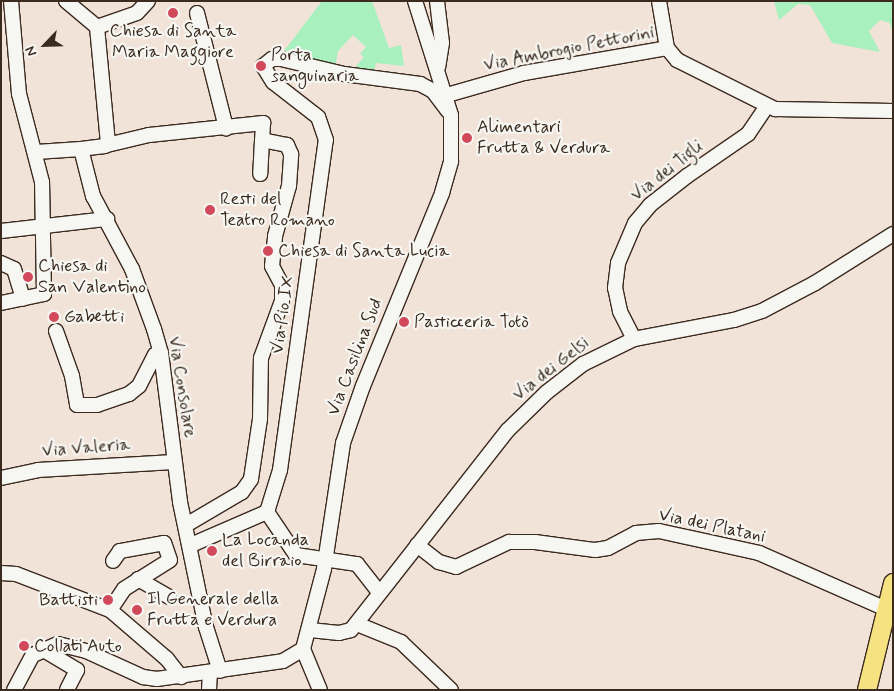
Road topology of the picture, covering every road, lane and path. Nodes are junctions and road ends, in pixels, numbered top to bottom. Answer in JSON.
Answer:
{"nodes":[{"id":1,"x":11,"y":1,"type":"edge"},
{"id":2,"x":66,"y":1,"type":"edge"},
{"id":3,"x":415,"y":1,"type":"edge"},
{"id":4,"x":659,"y":1,"type":"edge"},
{"id":5,"x":439,"y":2,"type":"edge"},
{"id":6,"x":145,"y":5,"type":"edge"},
{"id":7,"x":197,"y":13,"type":"dead end"},
{"id":8,"x":97,"y":27,"type":"junction"},
{"id":9,"x":667,"y":48,"type":"junction"},
{"id":10,"x":438,"y":67,"type":"junction"},
{"id":11,"x":447,"y":95,"type":"junction"},
{"id":12,"x":768,"y":106,"type":"junction"},
{"id":13,"x":893,"y":111,"type":"edge"},
{"id":14,"x":451,"y":115,"type":"junction"},
{"id":15,"x":226,"y":128,"type":"junction"},
{"id":16,"x":262,"y":140,"type":"junction"},
{"id":17,"x":107,"y":145,"type":"junction"},
{"id":18,"x":82,"y":149,"type":"junction"},
{"id":19,"x":36,"y":152,"type":"junction"},
{"id":20,"x":260,"y":174,"type":"dead end"},
{"id":21,"x":107,"y":219,"type":"junction"},
{"id":22,"x":44,"y":228,"type":"junction"},
{"id":23,"x":1,"y":231,"type":"edge"},
{"id":24,"x":893,"y":234,"type":"edge"},
{"id":25,"x":1,"y":263,"type":"edge"},
{"id":26,"x":22,"y":299,"type":"junction"},
{"id":27,"x":1,"y":303,"type":"edge"},
{"id":28,"x":56,"y":331,"type":"dead end"},
{"id":29,"x":634,"y":338,"type":"junction"},
{"id":30,"x":160,"y":353,"type":"junction"},
{"id":31,"x":174,"y":462,"type":"junction"},
{"id":32,"x":1,"y":478,"type":"edge"},
{"id":33,"x":267,"y":512,"type":"junction"},
{"id":34,"x":186,"y":525,"type":"junction"},
{"id":35,"x":191,"y":545,"type":"junction"},
{"id":36,"x":417,"y":545,"type":"junction"},
{"id":37,"x":325,"y":560,"type":"junction"},
{"id":38,"x":113,"y":561,"type":"dead end"},
{"id":39,"x":1,"y":573,"type":"edge"},
{"id":40,"x":138,"y":579,"type":"junction"},
{"id":41,"x":893,"y":583,"type":"edge"},
{"id":42,"x":379,"y":592,"type":"junction"},
{"id":43,"x":169,"y":597,"type":"dead end"},
{"id":44,"x":110,"y":610,"type":"junction"},
{"id":45,"x":889,"y":611,"type":"edge"},
{"id":46,"x":357,"y":624,"type":"junction"},
{"id":47,"x":310,"y":630,"type":"junction"},
{"id":48,"x":42,"y":649,"type":"junction"},
{"id":49,"x":303,"y":650,"type":"junction"},
{"id":50,"x":215,"y":672,"type":"junction"},
{"id":51,"x":181,"y":677,"type":"junction"},
{"id":52,"x":14,"y":690,"type":"edge"},
{"id":53,"x":67,"y":690,"type":"edge"},
{"id":54,"x":210,"y":690,"type":"edge"},
{"id":55,"x":320,"y":690,"type":"edge"},
{"id":56,"x":451,"y":690,"type":"edge"},
{"id":57,"x":867,"y":690,"type":"edge"}],
"edges":[{"from":1,"to":19,"type":"street"},
{"from":2,"to":8,"type":"street"},
{"from":3,"to":10,"type":"street","name":"Via Casilina Sud"},
{"from":4,"to":9,"type":"street"},
{"from":5,"to":10,"type":"street"},
{"from":6,"to":8,"type":"street"},
{"from":7,"to":15,"type":"street"},
{"from":8,"to":17,"type":"street"},
{"from":9,"to":11,"type":"street","name":"Via Ambrogio Pettorini"},
{"from":9,"to":12,"type":"street","name":"Via Ambrogio Pettorini"},
{"from":10,"to":11,"type":"street","name":"Via Casilina Sud"},
{"from":11,"to":14,"type":"street","name":"Via Casilina Sud"},
{"from":12,"to":13,"type":"street","name":"Via Ambrogio Pettorini"},
{"from":12,"to":29,"type":"street","name":"Via dei Tigli"},
{"from":14,"to":33,"type":"street","name":"Via Pio IX"},
{"from":14,"to":37,"type":"street","name":"Via Casilina Sud"},
{"from":15,"to":16,"type":"street"},
{"from":15,"to":17,"type":"street"},
{"from":16,"to":20,"type":"street"},
{"from":16,"to":34,"type":"street"},
{"from":17,"to":18,"type":"street"},
{"from":18,"to":19,"type":"street"},
{"from":18,"to":21,"type":"street","name":"Via Consolare"},
{"from":19,"to":22,"type":"street"},
{"from":21,"to":22,"type":"street"},
{"from":21,"to":30,"type":"street","name":"Via Consolare"},
{"from":22,"to":23,"type":"street"},
{"from":22,"to":26,"type":"street"},
{"from":24,"to":29,"type":"street","name":"Via dei Gelsi"},
{"from":25,"to":26,"type":"street"},
{"from":26,"to":27,"type":"street"},
{"from":28,"to":30,"type":"street"},
{"from":29,"to":36,"type":"street","name":"Via dei Gelsi"},
{"from":30,"to":31,"type":"street","name":"Via Consolare"},
{"from":31,"to":32,"type":"street","name":"Via Valeria"},
{"from":31,"to":34,"type":"street","name":"Via Consolare"},
{"from":33,"to":35,"type":"street"},
{"from":33,"to":37,"type":"street"},
{"from":34,"to":35,"type":"street","name":"Via Consolare"},
{"from":35,"to":50,"type":"street","name":"Via Consolare"},
{"from":36,"to":42,"type":"street","name":"Via dei Gelsi"},
{"from":36,"to":45,"type":"street","name":"Via dei Platani"},
{"from":37,"to":42,"type":"street"},
{"from":37,"to":47,"type":"street","name":"Via Casilina Sud"},
{"from":38,"to":40,"type":"street"},
{"from":39,"to":44,"type":"street"},
{"from":40,"to":43,"type":"street"},
{"from":40,"to":44,"type":"street"},
{"from":41,"to":45,"type":"main road"},
{"from":42,"to":46,"type":"street","name":"Via dei Gelsi"},
{"from":44,"to":51,"type":"street"},
{"from":45,"to":57,"type":"main road"},
{"from":46,"to":47,"type":"street"},
{"from":46,"to":56,"type":"street"},
{"from":47,"to":49,"type":"street","name":"Via Casilina Sud"},
{"from":48,"to":51,"type":"street"},
{"from":48,"to":52,"type":"street"},
{"from":48,"to":53,"type":"street"},
{"from":49,"to":50,"type":"street"},
{"from":49,"to":55,"type":"street"},
{"from":50,"to":51,"type":"street"},
{"from":50,"to":54,"type":"street","name":"Via Consolare"}]}
